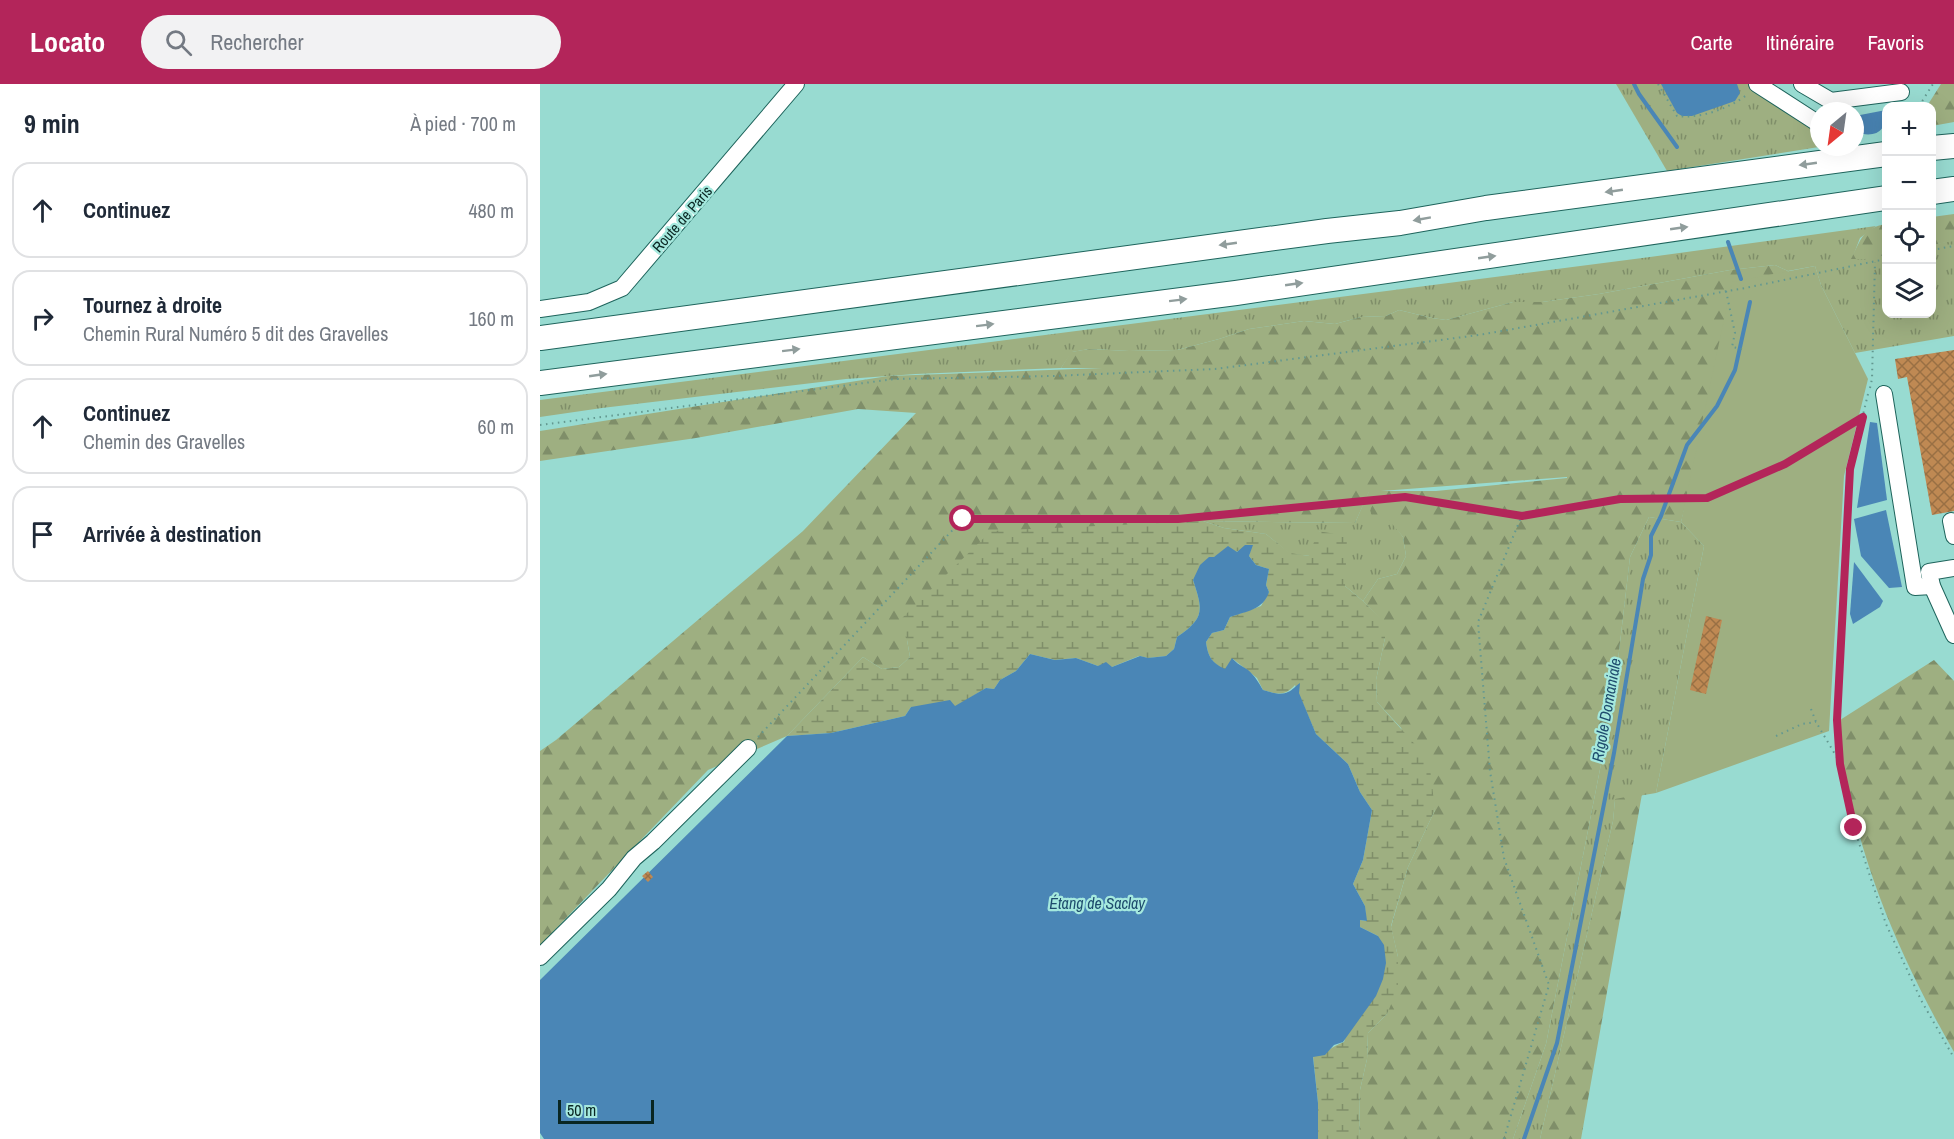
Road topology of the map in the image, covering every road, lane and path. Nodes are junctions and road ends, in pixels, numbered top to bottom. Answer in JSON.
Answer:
{"nodes":[{"id":1,"x":796,"y":84,"type":"edge"},
{"id":2,"x":1658,"y":84,"type":"edge"},
{"id":3,"x":1802,"y":84,"type":"edge"},
{"id":4,"x":1933,"y":84,"type":"edge"},
{"id":5,"x":1765,"y":86,"type":"edge"},
{"id":6,"x":1901,"y":92,"type":"dead end"},
{"id":7,"x":1922,"y":102,"type":"edge"},
{"id":8,"x":1810,"y":118,"type":"edge"},
{"id":9,"x":1954,"y":146,"type":"edge"},
{"id":10,"x":1936,"y":148,"type":"edge"},
{"id":11,"x":1882,"y":155,"type":"edge"},
{"id":12,"x":1954,"y":189,"type":"edge"},
{"id":13,"x":1936,"y":191,"type":"edge"},
{"id":14,"x":1882,"y":199,"type":"edge"},
{"id":15,"x":1954,"y":246,"type":"edge"},
{"id":16,"x":1936,"y":249,"type":"edge"},
{"id":17,"x":1882,"y":260,"type":"edge"},
{"id":18,"x":1875,"y":262,"type":"junction"},
{"id":19,"x":1726,"y":291,"type":"junction"},
{"id":20,"x":540,"y":309,"type":"edge"},
{"id":21,"x":540,"y":338,"type":"edge"},
{"id":22,"x":1743,"y":349,"type":"dead end"},
{"id":23,"x":540,"y":383,"type":"edge"},
{"id":24,"x":1884,"y":394,"type":"dead end"},
{"id":25,"x":1863,"y":417,"type":"junction"},
{"id":26,"x":540,"y":425,"type":"edge"},
{"id":27,"x":1522,"y":516,"type":"junction"},
{"id":28,"x":1954,"y":568,"type":"edge"},
{"id":29,"x":1932,"y":586,"type":"junction"},
{"id":30,"x":1954,"y":635,"type":"edge"},
{"id":31,"x":1811,"y":709,"type":"dead end"},
{"id":32,"x":1816,"y":722,"type":"junction"},
{"id":33,"x":1776,"y":736,"type":"dead end"},
{"id":34,"x":748,"y":748,"type":"joint"},
{"id":35,"x":1840,"y":764,"type":"junction"},
{"id":36,"x":540,"y":957,"type":"edge"},
{"id":37,"x":1954,"y":1058,"type":"edge"},
{"id":38,"x":1504,"y":1139,"type":"edge"}],
"edges":[{"from":1,"to":20,"type":"street","name":"Route de Paris"},
{"from":2,"to":5,"type":"path"},
{"from":3,"to":6,"type":"street"},
{"from":4,"to":7,"type":"path"},
{"from":5,"to":8,"type":"street"},
{"from":9,"to":10,"type":"highway"},
{"from":11,"to":21,"type":"highway","one_way":true},
{"from":12,"to":13,"type":"highway"},
{"from":23,"to":14,"type":"highway","one_way":true},
{"from":15,"to":16,"type":"path"},
{"from":17,"to":18,"type":"path"},
{"from":18,"to":19,"type":"path"},
{"from":18,"to":25,"type":"path"},
{"from":19,"to":22,"type":"path"},
{"from":19,"to":26,"type":"path"},
{"from":24,"to":29,"type":"street"},
{"from":25,"to":27,"type":"path"},
{"from":25,"to":35,"type":"path"},
{"from":27,"to":34,"type":"path"},
{"from":27,"to":38,"type":"path"},
{"from":28,"to":29,"type":"street"},
{"from":29,"to":30,"type":"street"},
{"from":31,"to":32,"type":"path"},
{"from":32,"to":33,"type":"path"},
{"from":32,"to":35,"type":"path"},
{"from":34,"to":36,"type":"street"},
{"from":35,"to":37,"type":"path"}]}
